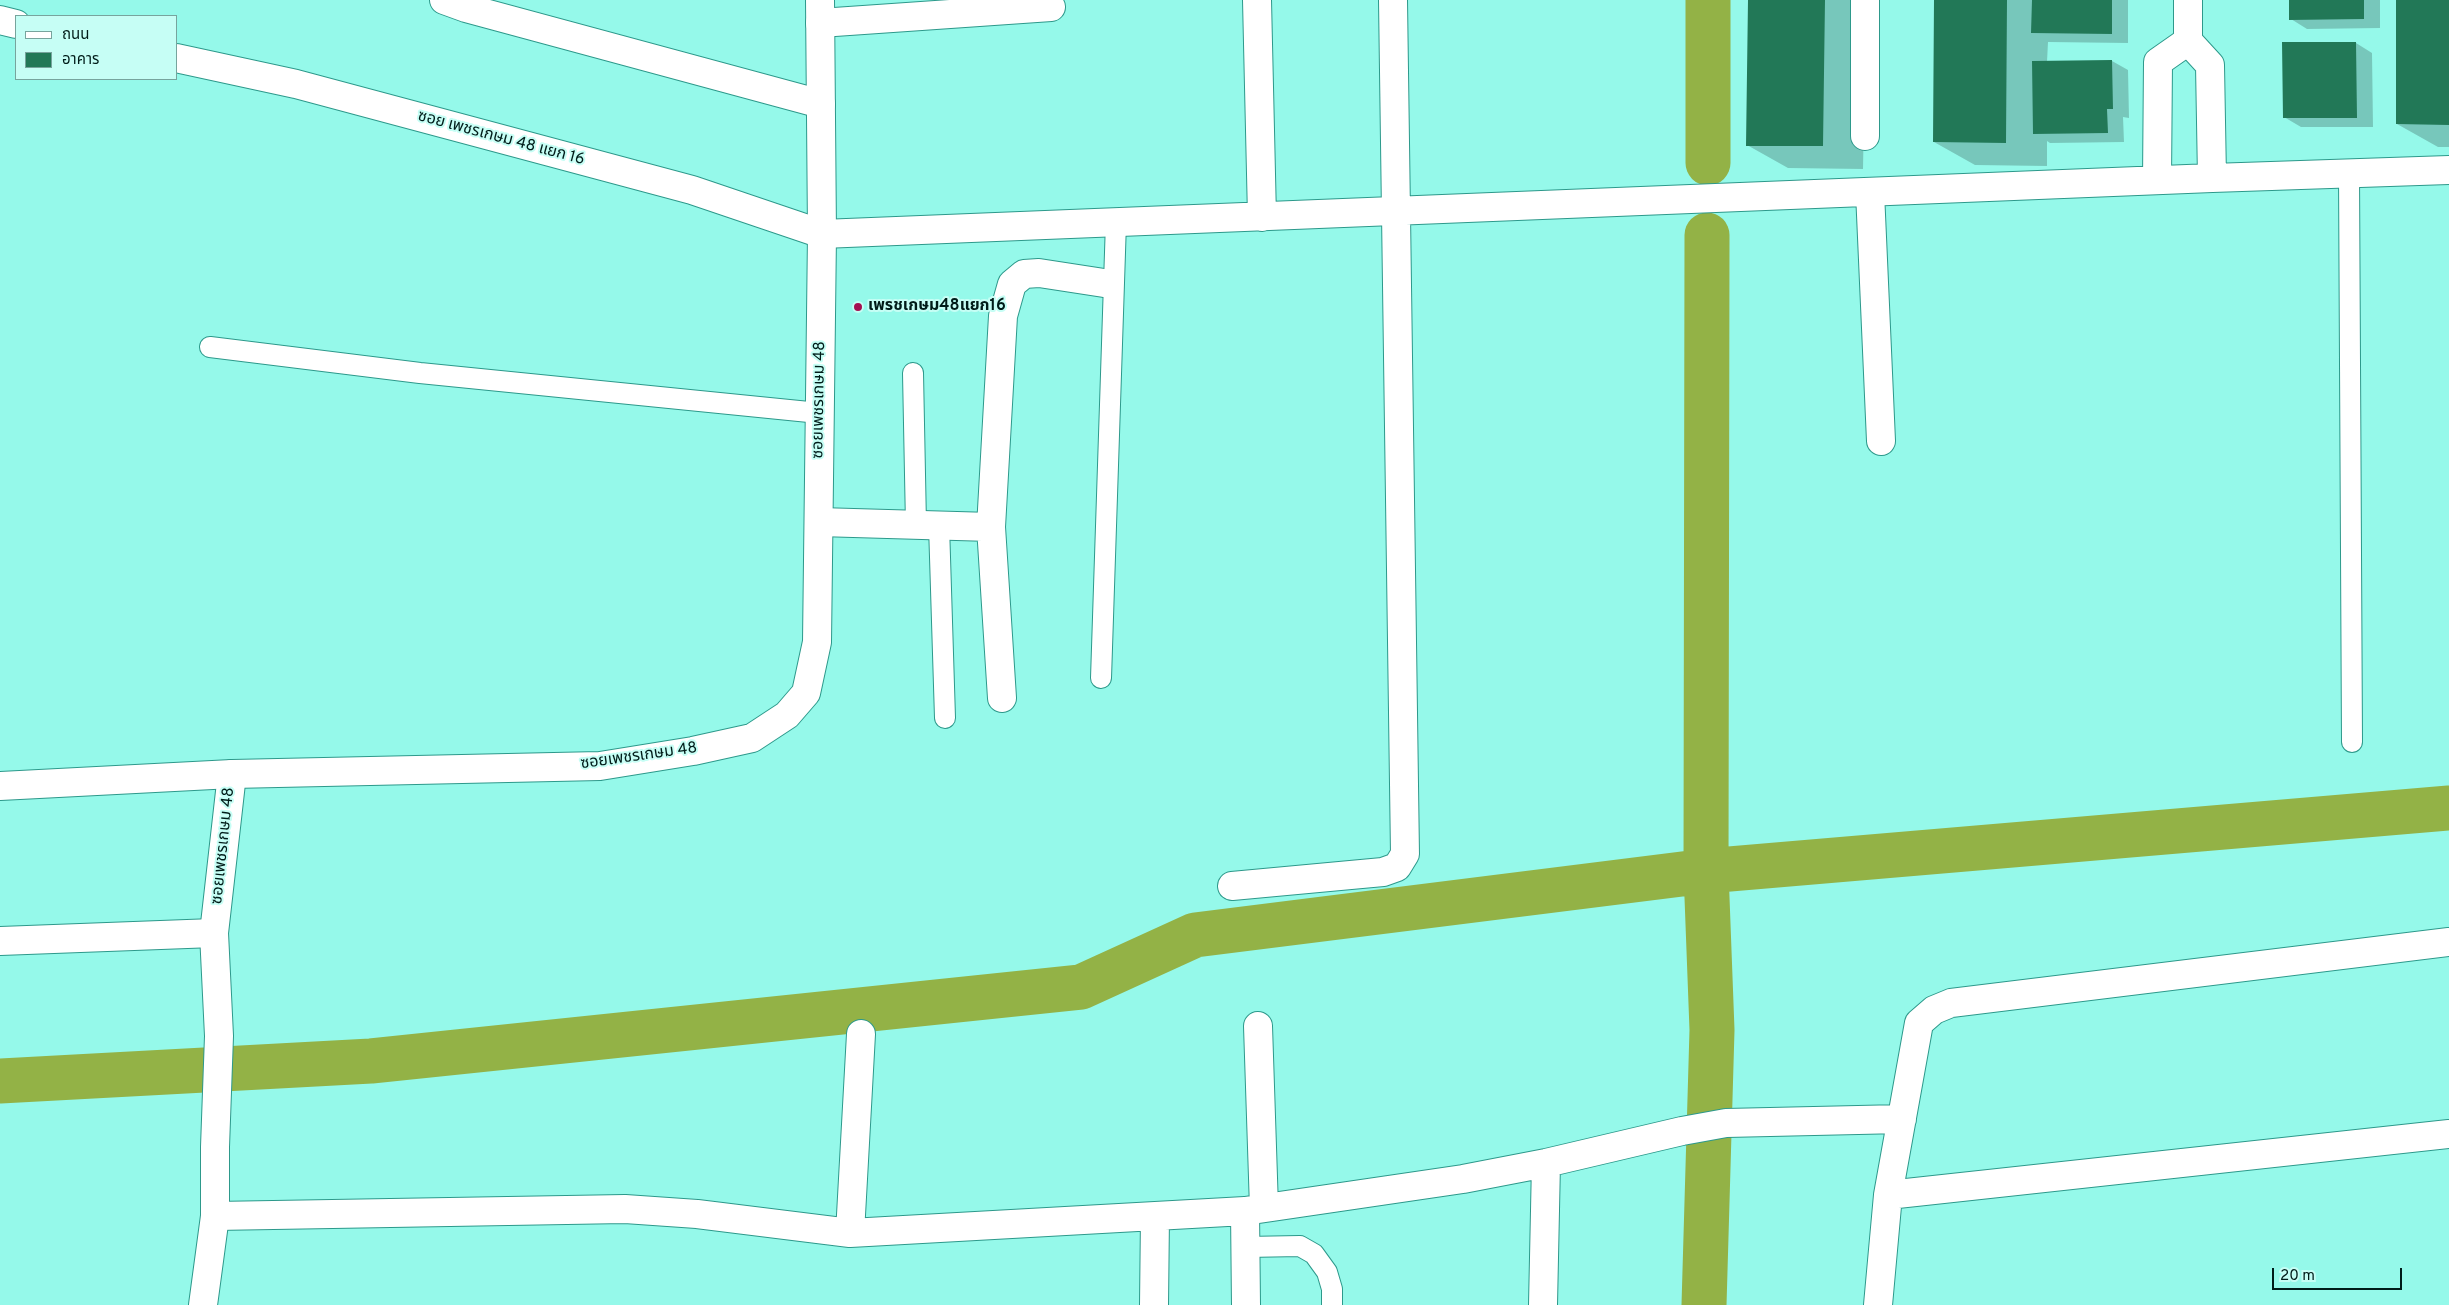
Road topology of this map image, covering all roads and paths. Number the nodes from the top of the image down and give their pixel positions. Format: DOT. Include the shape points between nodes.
graph roads {
  1 [pos="444,0"];
  2 [pos="1257,0"];
  3 [pos="1393,0"];
  4 [pos="1865,0"];
  5 [pos="2188,0"];
  6 [pos="1051,7"];
  7 [pos="820,12"];
  8 [pos="0,20"];
  9 [pos="15,24"];
  10 [pos="2188,41"];
  11 [pos="178,58"];
  12 [pos="821,104"];
  13 [pos="1866,136"];
  14 [pos="2449,170"];
  15 [pos="2349,172"];
  16 [pos="2212,178"];
  17 [pos="2157,180"];
  18 [pos="1870,192"];
  19 [pos="1396,213"];
  20 [pos="1262,216"];
  21 [pos="1116,222"];
  22 [pos="822,234"];
  23 [pos="1104,283"];
  24 [pos="210,347"];
  25 [pos="913,374"];
  26 [pos="819,413"];
  27 [pos="1881,441"];
  28 [pos="819,522"];
  29 [pos="927,525"];
  30 [pos="991,527"];
  31 [pos="1101,678"];
  32 [pos="1002,698"];
  33 [pos="945,718"];
  34 [pos="2352,742"];
  35 [pos="232,774"];
  36 [pos="0,786"];
  37 [pos="1232,886"];
  38 [pos="214,933"];
  39 [pos="0,941"];
  40 [pos="2449,942"];
  41 [pos="1258,1026"];
  42 [pos="861,1034"];
  43 [pos="1902,1118"];
  44 [pos="2449,1134"];
  45 [pos="1546,1163"];
  46 [pos="1888,1195"];
  47 [pos="1254,1209"];
  48 [pos="215,1216"];
  49 [pos="1155,1216"];
  50 [pos="850,1233"];
  51 [pos="1246,1247"];
  52 [pos="203,1305"];
  53 [pos="1154,1305"];
  54 [pos="1246,1305"];
  55 [pos="1332,1305"];
  56 [pos="1543,1305"];
  57 [pos="1878,1305"];
  1 -- 12 [label="street"];
  2 -- 20 [label="street"];
  3 -- 19 [label="street"];
  4 -- 13 [label="street"];
  5 -- 10 [label="street"];
  6 -- 7 [label="street"];
  7 -- 12 [label="street, ซอยเพชรเกษม 48"];
  8 -- 9 [label="street"];
  10 -- 16 [label="street" via="2210,65"];
  10 -- 17 [label="street" via="2158,62"];
  11 -- 22 [label="street, ซอย เพชรเกษม 48 แยก 16" via="296,84 692,190"];
  12 -- 22 [label="street, ซอยเพชรเกษม 48"];
  14 -- 15 [label="street"];
  15 -- 16 [label="street"];
  15 -- 34 [label="lane"];
  16 -- 17 [label="street"];
  17 -- 18 [label="street"];
  18 -- 19 [label="street"];
  18 -- 27 [label="street"];
  19 -- 20 [label="street"];
  19 -- 37 [label="street" via="1405,854 1397,866 1383,872"];
  20 -- 21 [label="street"];
  21 -- 22 [label="street"];
  21 -- 31 [label="lane"];
  22 -- 26 [label="street, ซอยเพชรเกษม 48"];
  23 -- 30 [label="street" via="1040,273 1024,274 1012,284 1003,316"];
  24 -- 26 [label="lane" via="420,373"];
  25 -- 29 [label="lane"];
  26 -- 28 [label="street, ซอยเพชรเกษม 48"];
  28 -- 29 [label="street"];
  28 -- 35 [label="street, ซอยเพชรเกษม 48" via="817,642 806,693 787,715 752,738 600,766"];
  29 -- 30 [label="street"];
  29 -- 33 [label="lane"];
  30 -- 32 [label="street"];
  35 -- 36 [label="street"];
  35 -- 38 [label="street, ซอยเพชรเกษม 48"];
  38 -- 39 [label="street"];
  38 -- 48 [label="street, ซอยเพชรเกษม 48" via="219,1036 214,1147"];
  40 -- 43 [label="street" via="1951,1004 1934,1010 1919,1023"];
  41 -- 47 [label="street"];
  42 -- 50 [label="street"];
  43 -- 45 [label="street" via="1726,1123"];
  43 -- 46 [label="street"];
  44 -- 46 [label="street"];
  45 -- 47 [label="street" via="1463,1179"];
  45 -- 56 [label="street"];
  46 -- 57 [label="street"];
  47 -- 49 [label="street"];
  47 -- 51 [label="street"];
  48 -- 50 [label="street" via="624,1209 697,1214"];
  48 -- 52 [label="street, ซอยเพชรเกษม 48"];
  49 -- 50 [label="street"];
  49 -- 53 [label="street"];
  51 -- 54 [label="street"];
  51 -- 55 [label="lane" via="1300,1246 1314,1254 1327,1272"];
}
